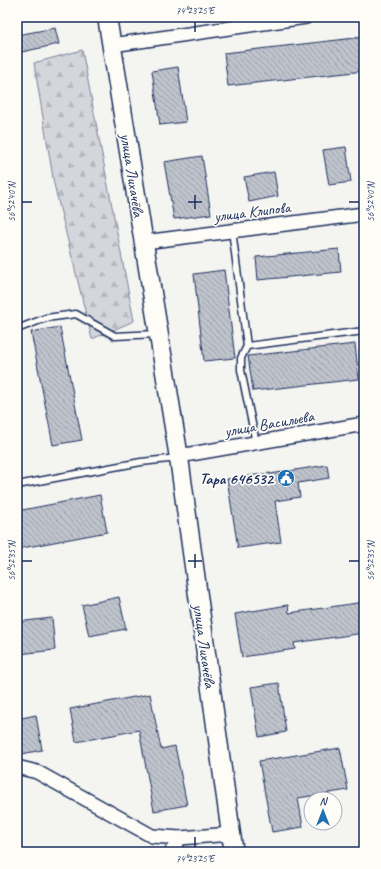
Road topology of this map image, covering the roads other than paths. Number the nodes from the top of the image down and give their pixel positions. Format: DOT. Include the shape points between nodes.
graph roads {
  1 [pos="107,17"];
  2 [pos="306,17"];
  3 [pos="112,45"];
  4 [pos="364,214"];
  5 [pos="232,230"];
  6 [pos="144,242"];
  7 [pos="17,329"];
  8 [pos="364,331"];
  9 [pos="159,334"];
  10 [pos="247,346"];
  11 [pos="364,424"];
  12 [pos="256,443"];
  13 [pos="179,457"];
  14 [pos="17,485"];
  15 [pos="17,767"];
  16 [pos="231,834"];
  17 [pos="180,838"];
  18 [pos="171,852"];
  19 [pos="234,852"];
  1 -- 3 [label="street, улица Лихачёва"];
  2 -- 3 [label="street"];
  3 -- 6 [label="street, улица Лихачёва"];
  4 -- 5 [label="street, улица Клипова"];
  5 -- 6 [label="street, улица Клипова"];
  5 -- 10 [label="lane"];
  6 -- 9 [label="street, улица Лихачёва"];
  7 -- 9 [label="lane" via="46,318 76,314 115,336"];
  8 -- 10 [label="lane"];
  9 -- 13 [label="street, улица Лихачёва"];
  10 -- 12 [label="lane" via="241,358 241,370"];
  11 -- 12 [label="street, улица Васильева"];
  12 -- 13 [label="street, улица Васильева"];
  13 -- 14 [label="lane"];
  13 -- 16 [label="street, улица Лихачёва"];
  15 -- 17 [label="street" via="37,772 152,836"];
  16 -- 17 [label="street"];
  16 -- 19 [label="street, улица Лихачёва"];
  17 -- 18 [label="street"];
}
